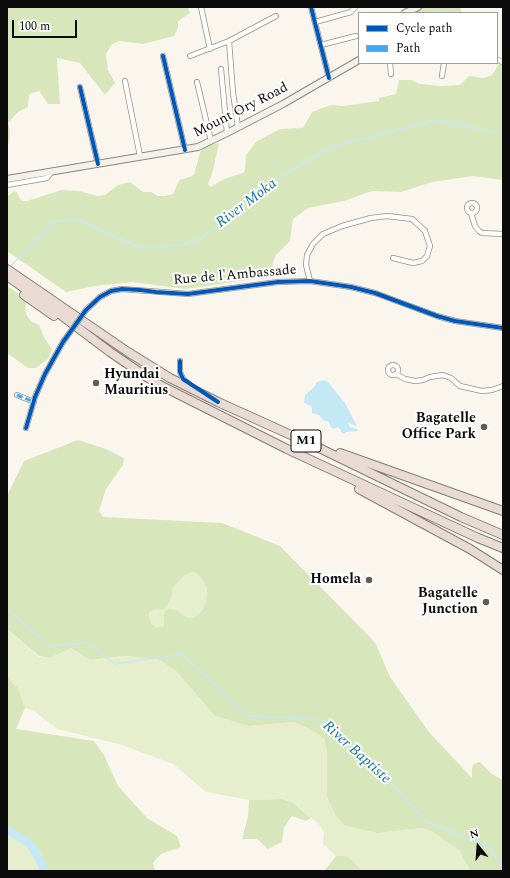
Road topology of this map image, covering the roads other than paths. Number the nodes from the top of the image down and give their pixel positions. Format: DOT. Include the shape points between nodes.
graph roads {
  1 [pos="201,7"];
  2 [pos="311,7"];
  3 [pos="355,7"];
  4 [pos="418,7"];
  5 [pos="407,12"];
  6 [pos="276,16"];
  7 [pos="315,22"];
  8 [pos="356,36"];
  9 [pos="228,41"];
  10 [pos="320,45"];
  11 [pos="210,49"];
  12 [pos="163,56"];
  13 [pos="190,56"];
  14 [pos="358,61"];
  15 [pos="390,64"];
  16 [pos="444,64"];
  17 [pos="221,69"];
  18 [pos="391,74"];
  19 [pos="442,76"];
  20 [pos="329,78"];
  21 [pos="125,81"];
  22 [pos="197,82"];
  23 [pos="80,87"];
  24 [pos="238,127"];
  25 [pos="227,133"];
  26 [pos="211,141"];
  27 [pos="185,150"];
  28 [pos="140,156"];
  29 [pos="98,164"];
  30 [pos="52,172"];
  31 [pos="7,179"];
  32 [pos="7,185"];
  33 [pos="471,213"];
  34 [pos="503,234"];
  35 [pos="393,258"];
  36 [pos="7,263"];
  37 [pos="7,269"];
  38 [pos="7,276"];
  39 [pos="310,281"];
  40 [pos="7,283"];
  41 [pos="48,301"];
  42 [pos="503,324"];
  43 [pos="495,326"];
  44 [pos="503,328"];
  45 [pos="180,361"];
  46 [pos="396,374"];
  47 [pos="503,386"];
  48 [pos="17,395"];
  49 [pos="34,402"];
  50 [pos="218,402"];
  51 [pos="26,428"];
  52 [pos="313,444"];
  53 [pos="287,449"];
  54 [pos="503,511"];
  55 [pos="503,535"];
  56 [pos="503,548"];
  57 [pos="503,570"];
  1 -- 11 [label="street"];
  2 -- 7 [label="street"];
  3 -- 7 [label="street" via="351,12"];
  4 -- 5 [label="main road"];
  6 -- 9 [label="street"];
  7 -- 10 [label="street"];
  8 -- 10 [label="street"];
  9 -- 11 [label="street"];
  9 -- 24 [label="street"];
  10 -- 20 [label="street"];
  11 -- 13 [label="street"];
  12 -- 27 [label="street"];
  14 -- 20 [label="main road, Mount Ory Road"];
  15 -- 18 [label="street"];
  16 -- 19 [label="street"];
  17 -- 25 [label="street"];
  20 -- 24 [label="main road, Mount Ory Road"];
  21 -- 28 [label="street"];
  22 -- 26 [label="street"];
  23 -- 29 [label="street"];
  24 -- 25 [label="main road, Mount Ory Road"];
  25 -- 26 [label="main road, Mount Ory Road"];
  26 -- 27 [label="main road, Mount Ory Road"];
  27 -- 28 [label="main road, Mount Ory Road"];
  28 -- 29 [label="main road, Mount Ory Road"];
  29 -- 30 [label="main road, Mount Ory Road"];
  30 -- 31 [label="main road, Mount Ory Road"];
  30 -- 32 [label="street" via="47,178"];
  33 -- 34 [label="street" via="475,226 482,233"];
  35 -- 39 [label="street" via="413,263 422,261 427,256 430,246 425,231 417,222 387,216 342,226 323,234 313,244 307,255 306,265"];
  36 -- 41 [label="highway"];
  37 -- 41 [label="highway, M1"];
  38 -- 41 [label="highway, M1"];
  39 -- 43 [label="street, Rue de l'Ambassade" via="351,286 437,316"];
  39 -- 49 [label="street, Rue de l'Ambassade, bridge" via="278,282 188,294 122,289 111,291 100,296 86,310 45,374"];
  40 -- 41 [label="highway"];
  41 -- 50 [label="highway, M1" via="170,378"];
  41 -- 53 [label="highway, M1" via="110,352 154,382"];
  42 -- 43 [label="street"];
  43 -- 44 [label="street"];
  45 -- 50 [label="street" via="182,379"];
  46 -- 47 [label="street" via="414,381 430,376 443,376 451,378 460,386 482,392"];
  48 -- 49 [label="street"];
  49 -- 51 [label="street, Rue de l'Ambassade"];
  50 -- 52 [label="highway, M1"];
  52 -- 54 [label="highway"];
  52 -- 55 [label="highway, M1"];
  53 -- 56 [label="highway, M1"];
  53 -- 57 [label="highway" via="470,549"];
}
